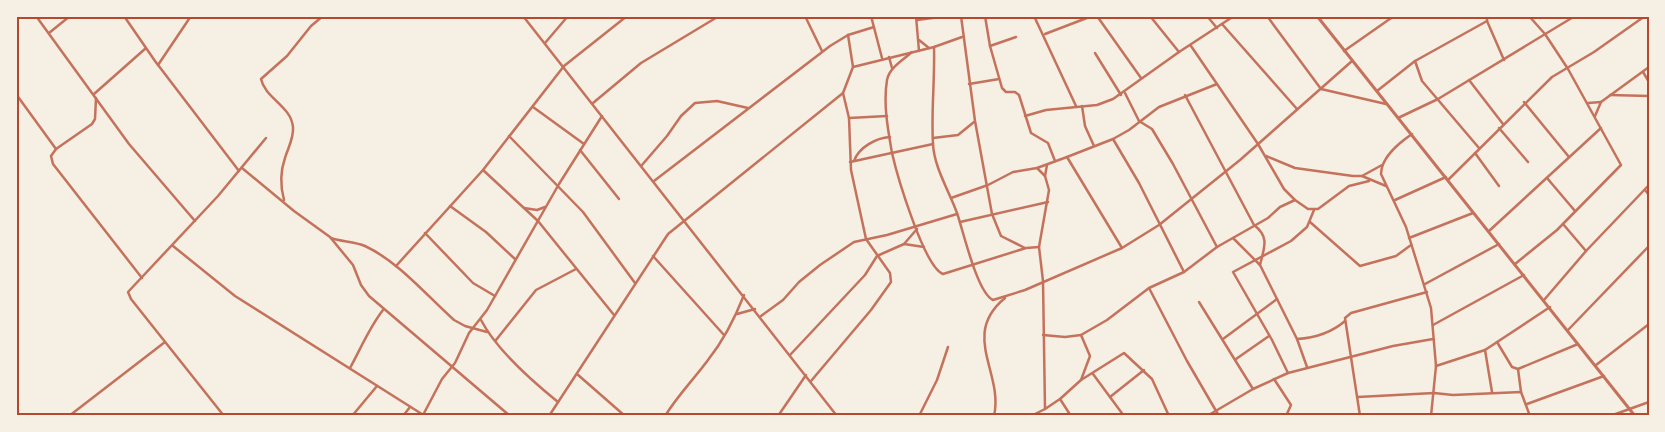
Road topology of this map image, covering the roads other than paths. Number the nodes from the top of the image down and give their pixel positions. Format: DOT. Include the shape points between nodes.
graph roads {
  1 [pos="36,16"];
  2 [pos="70,16"];
  3 [pos="124,16"];
  4 [pos="191,16"];
  5 [pos="323,16"];
  6 [pos="523,16"];
  7 [pos="568,16"];
  8 [pos="627,16"];
  9 [pos="719,16"];
  10 [pos="806,16"];
  11 [pos="871,16"];
  12 [pos="948,16"];
  13 [pos="961,16"];
  14 [pos="985,16"];
  15 [pos="1034,16"];
  16 [pos="1092,16"];
  17 [pos="1097,16"];
  18 [pos="1150,16"];
  19 [pos="1207,16"];
  20 [pos="1234,16"];
  21 [pos="1266,16"];
  22 [pos="1317,16"];
  23 [pos="1394,16"];
  24 [pos="1487,16"];
  25 [pos="1529,16"];
  26 [pos="1568,16"];
  27 [pos="1575,16"];
  28 [pos="1645,16"];
  29 [pos="916,18"];
  30 [pos="1487,20"];
  31 [pos="1570,20"];
  32 [pos="1222,24"];
  33 [pos="874,27"];
  34 [pos="1217,28"];
  35 [pos="49,33"];
  36 [pos="1545,34"];
  37 [pos="848,35"];
  38 [pos="1044,35"];
  39 [pos="962,37"];
  40 [pos="1016,37"];
  41 [pos="918,40"];
  42 [pos="545,43"];
  43 [pos="990,46"];
  44 [pos="1191,46"];
  45 [pos="146,48"];
  46 [pos="929,48"];
  47 [pos="934,48"];
  48 [pos="919,50"];
  49 [pos="822,51"];
  50 [pos="1344,51"];
  51 [pos="912,52"];
  52 [pos="1179,52"];
  53 [pos="1095,53"];
  54 [pos="889,57"];
  55 [pos="882,59"];
  56 [pos="1504,60"];
  57 [pos="1352,61"];
  58 [pos="1415,61"];
  59 [pos="158,65"];
  60 [pos="564,66"];
  61 [pos="853,67"];
  62 [pos="1649,67"];
  63 [pos="892,68"];
  64 [pos="1568,68"];
  65 [pos="1643,72"];
  66 [pos="1142,78"];
  67 [pos="999,79"];
  68 [pos="1469,80"];
  69 [pos="1649,82"];
  70 [pos="970,84"];
  71 [pos="1217,84"];
  72 [pos="1321,89"];
  73 [pos="1376,92"];
  74 [pos="843,93"];
  75 [pos="16,94"];
  76 [pos="94,94"];
  77 [pos="1123,94"];
  78 [pos="1185,95"];
  79 [pos="1609,95"];
  80 [pos="1649,96"];
  81 [pos="96,98"];
  82 [pos="1438,99"];
  83 [pos="1524,102"];
  84 [pos="1601,102"];
  85 [pos="592,103"];
  86 [pos="1588,103"];
  87 [pos="1386,104"];
  88 [pos="1076,106"];
  89 [pos="1082,106"];
  90 [pos="533,107"];
  91 [pos="737,107"];
  92 [pos="748,108"];
  93 [pos="1298,109"];
  94 [pos="742,113"];
  95 [pos="602,116"];
  96 [pos="887,116"];
  97 [pos="1025,116"];
  98 [pos="1595,116"];
  99 [pos="849,118"];
  100 [pos="1398,118"];
  101 [pos="975,121"];
  102 [pos="1139,121"];
  103 [pos="1503,124"];
  104 [pos="1498,128"];
  105 [pos="1602,128"];
  106 [pos="1412,134"];
  107 [pos="509,136"];
  108 [pos="890,137"];
  109 [pos="266,138"];
  110 [pos="934,138"];
  111 [pos="1113,139"];
  112 [pos="584,144"];
  113 [pos="933,144"];
  114 [pos="1258,144"];
  115 [pos="1094,146"];
  116 [pos="1479,148"];
  117 [pos="56,149"];
  118 [pos="580,150"];
  119 [pos="893,154"];
  120 [pos="1475,154"];
  121 [pos="1265,155"];
  122 [pos="1569,157"];
  123 [pos="1067,158"];
  124 [pos="852,161"];
  125 [pos="1055,161"];
  126 [pos="1528,162"];
  127 [pos="1047,164"];
  128 [pos="1382,164"];
  129 [pos="642,165"];
  130 [pos="242,168"];
  131 [pos="1037,168"];
  132 [pos="483,170"];
  133 [pos="239,171"];
  134 [pos="1225,172"];
  135 [pos="1044,176"];
  136 [pos="1362,176"];
  137 [pos="1447,178"];
  138 [pos="1547,178"];
  139 [pos="1369,181"];
  140 [pos="654,182"];
  141 [pos="559,184"];
  142 [pos="988,185"];
  143 [pos="1649,185"];
  144 [pos="1386,186"];
  145 [pos="1499,186"];
  146 [pos="1645,190"];
  147 [pos="1649,195"];
  148 [pos="951,198"];
  149 [pos="619,199"];
  150 [pos="1193,200"];
  151 [pos="1295,200"];
  152 [pos="1395,200"];
  153 [pos="284,202"];
  154 [pos="1048,202"];
  155 [pos="450,206"];
  156 [pos="546,207"];
  157 [pos="524,208"];
  158 [pos="1314,210"];
  159 [pos="1575,211"];
  160 [pos="1474,212"];
  161 [pos="957,214"];
  162 [pos="992,214"];
  163 [pos="685,219"];
  164 [pos="195,221"];
  165 [pos="538,222"];
  166 [pos="960,222"];
  167 [pos="1310,222"];
  168 [pos="1563,224"];
  169 [pos="1159,225"];
  170 [pos="1254,225"];
  171 [pos="1308,227"];
  172 [pos="916,228"];
  173 [pos="1316,228"];
  174 [pos="1489,231"];
  175 [pos="425,233"];
  176 [pos="330,237"];
  177 [pos="866,238"];
  178 [pos="1233,238"];
  179 [pos="1409,238"];
  180 [pos="904,244"];
  181 [pos="1499,244"];
  182 [pos="1411,245"];
  183 [pos="173,246"];
  184 [pos="1649,246"];
  185 [pos="924,247"];
  186 [pos="1039,247"];
  187 [pos="1026,248"];
  188 [pos="1122,248"];
  189 [pos="1217,248"];
  190 [pos="1586,250"];
  191 [pos="653,256"];
  192 [pos="877,256"];
  193 [pos="1262,257"];
  194 [pos="515,259"];
  195 [pos="1256,260"];
  196 [pos="1515,264"];
  197 [pos="1260,265"];
  198 [pos="396,266"];
  199 [pos="974,266"];
  200 [pos="576,269"];
  201 [pos="1184,272"];
  202 [pos="1524,275"];
  203 [pos="142,278"];
  204 [pos="1043,281"];
  205 [pos="635,283"];
  206 [pos="1425,284"];
  207 [pos="1149,288"];
  208 [pos="1428,292"];
  209 [pos="744,295"];
  210 [pos="495,296"];
  211 [pos="1006,297"];
  212 [pos="1276,299"];
  213 [pos="1544,300"];
  214 [pos="1199,302"];
  215 [pos="1550,307"];
  216 [pos="755,309"];
  217 [pos="383,310"];
  218 [pos="1256,314"];
  219 [pos="736,315"];
  220 [pos="614,316"];
  221 [pos="760,316"];
  222 [pos="481,320"];
  223 [pos="1345,321"];
  224 [pos="1649,324"];
  225 [pos="1433,325"];
  226 [pos="473,328"];
  227 [pos="1568,330"];
  228 [pos="487,332"];
  229 [pos="724,335"];
  230 [pos="1043,335"];
  231 [pos="1081,335"];
  232 [pos="1269,336"];
  233 [pos="1433,338"];
  234 [pos="1223,339"];
  235 [pos="1297,339"];
  236 [pos="496,340"];
  237 [pos="165,342"];
  238 [pos="1497,342"];
  239 [pos="1579,344"];
  240 [pos="948,347"];
  241 [pos="1485,350"];
  242 [pos="790,355"];
  243 [pos="1236,358"];
  244 [pos="1351,358"];
  245 [pos="1596,365"];
  246 [pos="452,366"];
  247 [pos="1436,366"];
  248 [pos="1307,367"];
  249 [pos="350,368"];
  250 [pos="1518,368"];
  251 [pos="1144,370"];
  252 [pos="1288,373"];
  253 [pos="576,374"];
  254 [pos="1093,374"];
  255 [pos="806,375"];
  256 [pos="1604,376"];
  257 [pos="1274,379"];
  258 [pos="1080,380"];
  259 [pos="811,381"];
  260 [pos="377,386"];
  261 [pos="1254,389"];
  262 [pos="1492,392"];
  263 [pos="1521,392"];
  264 [pos="1434,393"];
  265 [pos="1110,397"];
  266 [pos="1358,397"];
  267 [pos="1060,399"];
  268 [pos="558,402"];
  269 [pos="1649,402"];
  270 [pos="1527,404"];
  271 [pos="410,407"];
  272 [pos="1045,409"];
  273 [pos="1631,410"];
  274 [pos="1217,411"];
  275 [pos="424,415"];
  276 [pos="69,416"];
  277 [pos="224,416"];
  278 [pos="352,416"];
  279 [pos="403,416"];
  280 [pos="510,416"];
  281 [pos="549,416"];
  282 [pos="625,416"];
  283 [pos="665,416"];
  284 [pos="778,416"];
  285 [pos="837,416"];
  286 [pos="919,416"];
  287 [pos="994,416"];
  288 [pos="1031,416"];
  289 [pos="1071,416"];
  290 [pos="1124,416"];
  291 [pos="1169,416"];
  292 [pos="1208,416"];
  293 [pos="1219,416"];
  294 [pos="1286,416"];
  295 [pos="1360,416"];
  296 [pos="1431,416"];
  297 [pos="1530,416"];
  298 [pos="1610,416"];
  299 [pos="1635,416"];
  1 -- 35 [label="street"];
  2 -- 35 [label="street"];
  3 -- 45 [label="street"];
  4 -- 59 [label="street"];
  5 -- 153 [label="street" via="261,79 290,116 293,126 280,177"];
  6 -- 42 [label="street"];
  7 -- 42 [label="street"];
  8 -- 60 [label="street"];
  9 -- 85 [label="street" via="641,63"];
  10 -- 49 [label="street"];
  11 -- 33 [label="street"];
  12 -- 29 [label="street"];
  13 -- 39 [label="street"];
  14 -- 43 [label="street"];
  15 -- 38 [label="street"];
  16 -- 38 [label="street"];
  17 -- 66 [label="street"];
  18 -- 52 [label="street"];
  19 -- 34 [label="street"];
  20 -- 32 [label="street"];
  21 -- 72 [label="street"];
  22 -- 50 [label="street"];
  23 -- 50 [label="street"];
  24 -- 30 [label="street"];
  25 -- 36 [label="street"];
  26 -- 31 [label="street"];
  27 -- 31 [label="street"];
  28 -- 64 [label="street"];
  29 -- 41 [label="street"];
  30 -- 56 [label="street"];
  30 -- 58 [label="street"];
  31 -- 36 [label="street"];
  32 -- 34 [label="street"];
  32 -- 93 [label="street"];
  33 -- 37 [label="street"];
  33 -- 55 [label="street"];
  34 -- 44 [label="street"];
  35 -- 76 [label="street"];
  36 -- 56 [label="street"];
  36 -- 64 [label="street"];
  37 -- 49 [label="street"];
  37 -- 61 [label="street"];
  38 -- 88 [label="street"];
  39 -- 47 [label="street"];
  39 -- 70 [label="street"];
  40 -- 43 [label="street"];
  41 -- 46 [label="street"];
  41 -- 48 [label="street"];
  42 -- 60 [label="street"];
  43 -- 67 [label="street"];
  44 -- 52 [label="street"];
  44 -- 71 [label="street"];
  45 -- 59 [label="street"];
  45 -- 76 [label="street"];
  46 -- 47 [label="street"];
  46 -- 48 [label="street"];
  47 -- 110 [label="street"];
  48 -- 51 [label="street"];
  49 -- 92 [label="street"];
  50 -- 57 [label="street"];
  51 -- 54 [label="street"];
  51 -- 63 [label="street"];
  52 -- 66 [label="street"];
  53 -- 77 [label="street"];
  54 -- 55 [label="street"];
  54 -- 63 [label="street"];
  55 -- 61 [label="street"];
  56 -- 68 [label="street"];
  57 -- 72 [label="street"];
  57 -- 73 [label="street"];
  58 -- 73 [label="street"];
  58 -- 82 [label="street" via="1420,78"];
  59 -- 133 [label="street"];
  60 -- 85 [label="street"];
  60 -- 90 [label="street"];
  61 -- 74 [label="street"];
  62 -- 65 [label="street"];
  63 -- 96 [label="street" via="887,80"];
  64 -- 83 [label="street" via="1552,77"];
  64 -- 86 [label="street"];
  65 -- 69 [label="street"];
  65 -- 79 [label="street"];
  66 -- 77 [label="street"];
  67 -- 70 [label="street"];
  67 -- 97 [label="street" via="1004,91 1019,94"];
  68 -- 82 [label="street"];
  68 -- 103 [label="street"];
  70 -- 101 [label="street"];
  71 -- 78 [label="street"];
  71 -- 114 [label="street"];
  72 -- 87 [label="street"];
  72 -- 93 [label="street"];
  73 -- 87 [label="street"];
  74 -- 99 [label="street"];
  74 -- 163 [label="street"];
  75 -- 117 [label="street"];
  76 -- 81 [label="street"];
  77 -- 89 [label="street" via="1097,105"];
  77 -- 102 [label="street"];
  78 -- 102 [label="street"];
  78 -- 134 [label="street"];
  79 -- 80 [label="street"];
  79 -- 84 [label="street"];
  81 -- 117 [label="street" via="92,124"];
  81 -- 164 [label="street" via="129,144"];
  82 -- 100 [label="street"];
  82 -- 116 [label="street"];
  83 -- 103 [label="street"];
  83 -- 122 [label="street"];
  84 -- 86 [label="street"];
  84 -- 98 [label="street"];
  85 -- 95 [label="street"];
  86 -- 98 [label="street"];
  87 -- 100 [label="street"];
  88 -- 89 [label="street"];
  88 -- 97 [label="street"];
  89 -- 115 [label="street" via="1085,126"];
  90 -- 107 [label="street"];
  90 -- 112 [label="street"];
  91 -- 92 [label="street"];
  91 -- 94 [label="street"];
  91 -- 129 [label="street" via="717,101 695,104 681,116"];
  92 -- 94 [label="street"];
  93 -- 114 [label="street"];
  94 -- 140 [label="street"];
  95 -- 112 [label="street"];
  95 -- 129 [label="street"];
  96 -- 99 [label="street"];
  96 -- 108 [label="street"];
  97 -- 125 [label="street" via="1032,135 1048,143"];
  98 -- 105 [label="street"];
  99 -- 124 [label="street"];
  100 -- 106 [label="street"];
  101 -- 110 [label="street" via="958,135"];
  101 -- 142 [label="street"];
  102 -- 111 [label="street"];
  102 -- 150 [label="street" via="1152,129"];
  103 -- 104 [label="street"];
  104 -- 116 [label="street"];
  104 -- 126 [label="street"];
  105 -- 122 [label="street"];
  105 -- 159 [label="street" via="1621,165"];
  106 -- 128 [label="street"];
  106 -- 137 [label="street"];
  107 -- 132 [label="street"];
  107 -- 141 [label="street"];
  108 -- 119 [label="street"];
  108 -- 124 [label="street" via="873,141"];
  109 -- 130 [label="street"];
  110 -- 113 [label="street"];
  111 -- 115 [label="street"];
  111 -- 169 [label="street"];
  112 -- 118 [label="street"];
  113 -- 119 [label="street"];
  113 -- 148 [label="street"];
  114 -- 121 [label="street"];
  114 -- 134 [label="street"];
  115 -- 123 [label="street"];
  116 -- 120 [label="street"];
  117 -- 203 [label="street" via="51,156 53,164"];
  118 -- 141 [label="street"];
  118 -- 149 [label="street"];
  119 -- 124 [label="street"];
  119 -- 172 [label="street"];
  120 -- 137 [label="street"];
  120 -- 145 [label="street"];
  121 -- 136 [label="street" via="1295,168"];
  121 -- 151 [label="street" via="1284,189"];
  122 -- 138 [label="street"];
  123 -- 125 [label="street"];
  123 -- 188 [label="street"];
  124 -- 177 [label="street"];
  125 -- 127 [label="street"];
  127 -- 131 [label="street"];
  127 -- 135 [label="street"];
  128 -- 136 [label="street"];
  128 -- 144 [label="street" via="1381,174"];
  129 -- 140 [label="street"];
  130 -- 133 [label="street"];
  130 -- 153 [label="street"];
  131 -- 135 [label="street"];
  131 -- 142 [label="street" via="1013,172"];
  132 -- 155 [label="street"];
  132 -- 157 [label="street"];
  133 -- 164 [label="street"];
  134 -- 150 [label="street"];
  134 -- 170 [label="street"];
  135 -- 154 [label="street" via="1049,190"];
  136 -- 139 [label="street"];
  137 -- 152 [label="street"];
  137 -- 160 [label="street"];
  138 -- 159 [label="street"];
  138 -- 174 [label="street"];
  139 -- 144 [label="street"];
  139 -- 158 [label="street" via="1349,186"];
  140 -- 163 [label="street"];
  141 -- 156 [label="street"];
  141 -- 205 [label="street"];
  142 -- 148 [label="street"];
  142 -- 162 [label="street"];
  143 -- 146 [label="street"];
  144 -- 152 [label="street"];
  146 -- 147 [label="street"];
  146 -- 190 [label="street"];
  148 -- 161 [label="street"];
  150 -- 169 [label="street"];
  150 -- 189 [label="street"];
  151 -- 158 [label="street"];
  151 -- 170 [label="street"];
  152 -- 179 [label="street"];
  153 -- 176 [label="street"];
  154 -- 162 [label="street"];
  154 -- 186 [label="street"];
  155 -- 175 [label="street"];
  155 -- 194 [label="street" via="486,232"];
  156 -- 157 [label="street" via="536,210"];
  156 -- 165 [label="street"];
  157 -- 165 [label="street"];
  158 -- 167 [label="street"];
  159 -- 168 [label="street"];
  160 -- 174 [label="street"];
  160 -- 179 [label="street"];
  161 -- 166 [label="street"];
  161 -- 172 [label="street"];
  162 -- 166 [label="street"];
  162 -- 187 [label="street" via="1001,236"];
  163 -- 191 [label="street" via="668,234"];
  163 -- 209 [label="street"];
  164 -- 183 [label="street"];
  165 -- 194 [label="street"];
  165 -- 200 [label="street"];
  166 -- 199 [label="street"];
  167 -- 171 [label="street"];
  167 -- 173 [label="street"];
  168 -- 190 [label="street"];
  168 -- 196 [label="street"];
  169 -- 188 [label="street"];
  169 -- 201 [label="street"];
  170 -- 178 [label="street"];
  170 -- 193 [label="street" via="1266,242"];
  171 -- 173 [label="street"];
  171 -- 193 [label="street"];
  172 -- 177 [label="street"];
  172 -- 180 [label="street"];
  172 -- 185 [label="street"];
  173 -- 182 [label="street" via="1362,267 1396,256"];
  174 -- 181 [label="street"];
  175 -- 198 [label="street"];
  175 -- 210 [label="street" via="474,282"];
  176 -- 198 [label="street" via="359,243"];
  176 -- 217 [label="street" via="353,265 361,285"];
  177 -- 192 [label="street"];
  177 -- 221 [label="street" via="854,242 820,265 784,300"];
  178 -- 189 [label="street"];
  178 -- 195 [label="street"];
  179 -- 182 [label="street"];
  180 -- 185 [label="street"];
  180 -- 192 [label="street"];
  181 -- 196 [label="street"];
  181 -- 206 [label="street"];
  182 -- 206 [label="street"];
  183 -- 203 [label="street"];
  183 -- 249 [label="street" via="235,296"];
  184 -- 227 [label="street"];
  185 -- 199 [label="street" via="929,261 939,273"];
  186 -- 187 [label="street"];
  186 -- 204 [label="street"];
  187 -- 199 [label="street"];
  188 -- 204 [label="street"];
  189 -- 201 [label="street"];
  190 -- 213 [label="street"];
  191 -- 205 [label="street"];
  191 -- 229 [label="street"];
  192 -- 242 [label="street" via="865,276"];
  192 -- 259 [label="street" via="890,273 890,285"];
  193 -- 195 [label="street"];
  193 -- 197 [label="street"];
  194 -- 210 [label="street"];
  195 -- 197 [label="street"];
  195 -- 218 [label="street" via="1232,272"];
  196 -- 202 [label="street"];
  197 -- 212 [label="street"];
  198 -- 226 [label="street" via="454,320"];
  199 -- 211 [label="street" via="989,298"];
  200 -- 220 [label="street"];
  200 -- 236 [label="street" via="536,290"];
  201 -- 207 [label="street"];
  202 -- 213 [label="street"];
  202 -- 225 [label="street"];
  203 -- 237 [label="street" via="128,295"];
  204 -- 211 [label="street"];
  204 -- 230 [label="street"];
  205 -- 220 [label="street"];
  206 -- 208 [label="street"];
  207 -- 231 [label="street"];
  207 -- 274 [label="street"];
  208 -- 223 [label="street" via="1347,314"];
  208 -- 225 [label="street"];
  209 -- 216 [label="street"];
  209 -- 219 [label="street"];
  210 -- 222 [label="street"];
  211 -- 287 [label="street" via="995,307 983,332 997,401"];
  212 -- 218 [label="street"];
  212 -- 235 [label="street"];
  213 -- 215 [label="street"];
  214 -- 234 [label="street"];
  215 -- 227 [label="street"];
  215 -- 238 [label="street"];
  216 -- 219 [label="street"];
  216 -- 221 [label="street"];
  217 -- 246 [label="street"];
  217 -- 249 [label="street" via="368,330"];
  218 -- 232 [label="street"];
  218 -- 234 [label="street"];
  219 -- 229 [label="street"];
  220 -- 253 [label="street"];
  221 -- 242 [label="street"];
  222 -- 226 [label="street"];
  222 -- 228 [label="street"];
  223 -- 235 [label="street" via="1337,328 1316,336"];
  223 -- 244 [label="street"];
  224 -- 245 [label="street"];
  225 -- 233 [label="street"];
  226 -- 228 [label="street"];
  226 -- 246 [label="street"];
  227 -- 239 [label="street"];
  228 -- 236 [label="street"];
  229 -- 283 [label="street"];
  230 -- 231 [label="street"];
  230 -- 272 [label="street"];
  231 -- 258 [label="street" via="1090,356"];
  232 -- 243 [label="street"];
  232 -- 252 [label="street"];
  233 -- 244 [label="street"];
  233 -- 247 [label="street"];
  234 -- 243 [label="street"];
  235 -- 248 [label="street"];
  236 -- 268 [label="street" via="529,378"];
  237 -- 276 [label="street"];
  237 -- 277 [label="street"];
  238 -- 241 [label="street"];
  238 -- 250 [label="street" via="1512,367"];
  239 -- 245 [label="street"];
  239 -- 250 [label="street"];
  240 -- 286 [label="street" via="937,380"];
  241 -- 247 [label="street"];
  241 -- 262 [label="street"];
  242 -- 255 [label="street"];
  243 -- 261 [label="street"];
  244 -- 248 [label="street"];
  244 -- 266 [label="street"];
  245 -- 256 [label="street"];
  246 -- 275 [label="street"];
  246 -- 280 [label="street"];
  247 -- 264 [label="street"];
  248 -- 252 [label="street"];
  249 -- 260 [label="street"];
  250 -- 263 [label="street"];
  251 -- 254 [label="street" via="1124,353"];
  251 -- 265 [label="street"];
  251 -- 291 [label="street" via="1152,379"];
  252 -- 257 [label="street"];
  253 -- 268 [label="street"];
  253 -- 282 [label="street"];
  254 -- 258 [label="street"];
  254 -- 265 [label="street"];
  255 -- 259 [label="street"];
  255 -- 284 [label="street"];
  256 -- 270 [label="street"];
  256 -- 273 [label="street"];
  257 -- 261 [label="street"];
  257 -- 294 [label="street" via="1289,399 1291,408"];
  258 -- 267 [label="street"];
  259 -- 285 [label="street"];
  260 -- 271 [label="street"];
  260 -- 278 [label="street"];
  261 -- 274 [label="street"];
  262 -- 263 [label="street"];
  262 -- 264 [label="street"];
  263 -- 270 [label="street"];
  264 -- 266 [label="street"];
  264 -- 296 [label="street"];
  265 -- 290 [label="street"];
  266 -- 295 [label="street"];
  267 -- 272 [label="street"];
  267 -- 289 [label="street"];
  268 -- 281 [label="street"];
  269 -- 273 [label="street"];
  270 -- 297 [label="street"];
  271 -- 275 [label="street"];
  271 -- 279 [label="street"];
  272 -- 288 [label="street"];
  273 -- 298 [label="street"];
  273 -- 299 [label="street"];
  274 -- 292 [label="street"];
  274 -- 293 [label="street"];
}
